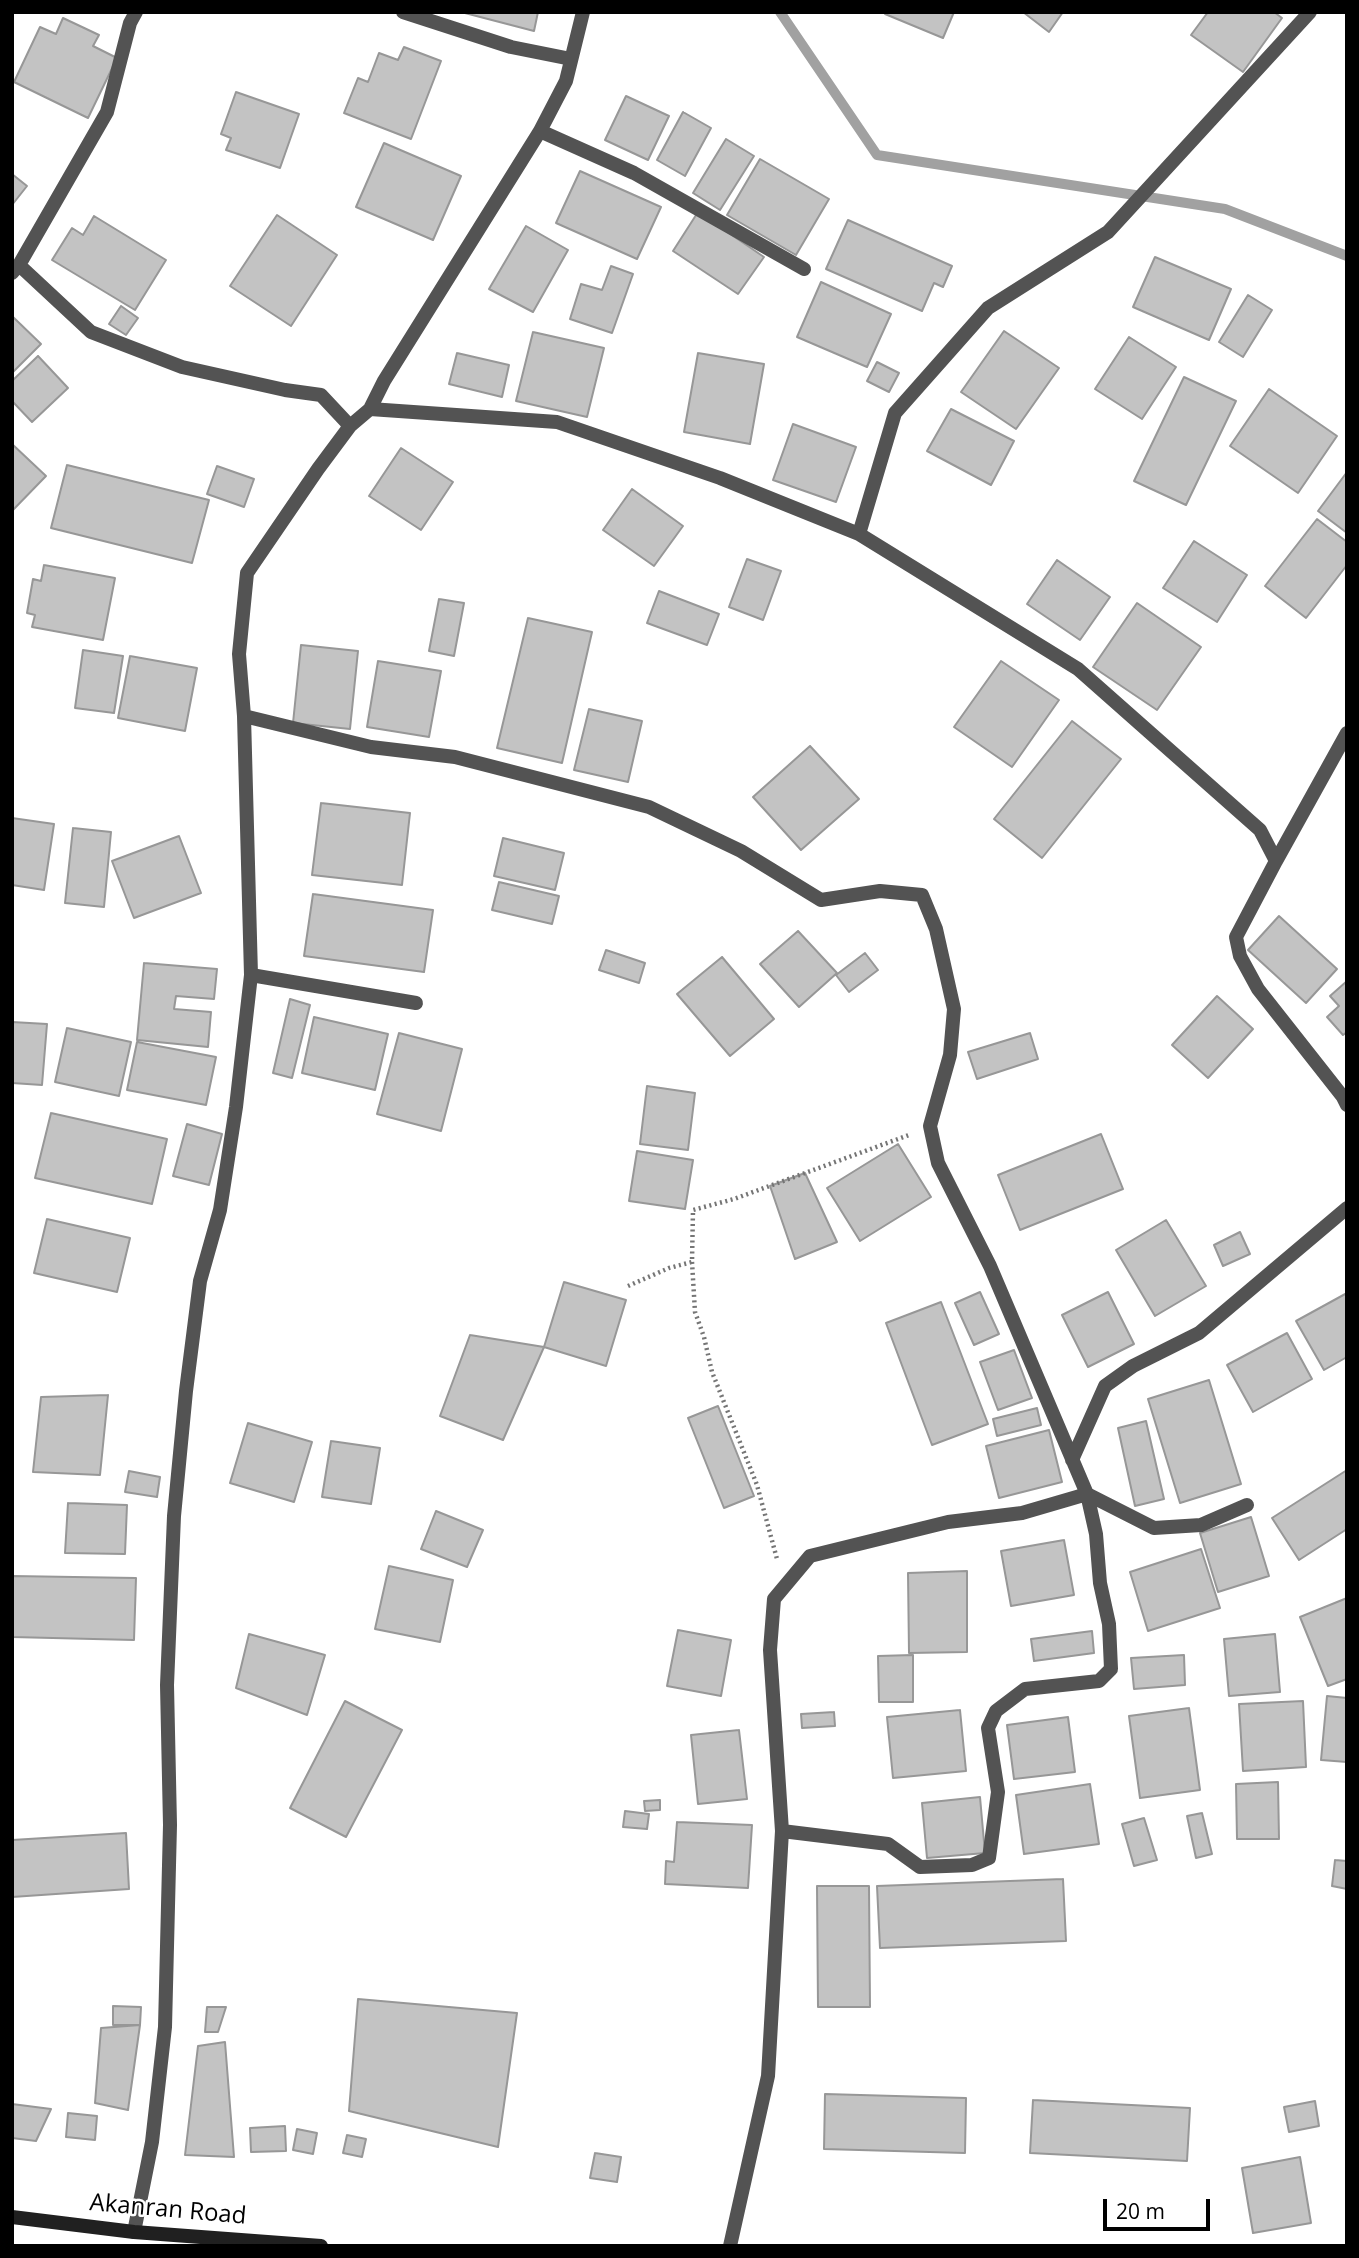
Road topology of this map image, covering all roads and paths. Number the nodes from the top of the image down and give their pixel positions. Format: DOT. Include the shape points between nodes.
graph roads {
  1 [pos="136,12"];
  2 [pos="403,12"];
  3 [pos="583,12"];
  4 [pos="1310,12"];
  5 [pos="571,59"];
  6 [pos="540,131"];
  7 [pos="16,269"];
  8 [pos="804,270"];
  9 [pos="370,410"];
  10 [pos="350,426"];
  11 [pos="859,534"];
  12 [pos="244,716"];
  13 [pos="1347,733"];
  14 [pos="1276,861"];
  15 [pos="251,975"];
  16 [pos="416,1003"];
  17 [pos="1347,1105"];
  18 [pos="930,1126"];
  19 [pos="1347,1208"];
  20 [pos="692,1262"];
  21 [pos="628,1286"];
  22 [pos="1072,1460"];
  23 [pos="1087,1494"];
  24 [pos="1247,1505"];
  25 [pos="785,1587"];
  26 [pos="782,1831"];
  27 [pos="12,2217"];
  28 [pos="134,2232"];
  29 [pos="321,2246"];
  30 [pos="730,2246"];
  1 -- 7 [label="street" via="107,112"];
  2 -- 5 [label="street" via="511,47"];
  3 -- 5 [label="street"];
  4 -- 11 [label="street" via="1108,232 988,308 895,413"];
  5 -- 6 [label="street" via="566,81"];
  6 -- 8 [label="street" via="634,173"];
  6 -- 9 [label="street"];
  7 -- 10 [label="street" via="91,332 182,367 321,395"];
  9 -- 10 [label="street"];
  9 -- 11 [label="street" via="557,422 720,478"];
  10 -- 12 [label="street" via="247,573 239,654"];
  11 -- 14 [label="street" via="1078,669 1260,830"];
  12 -- 15 [label="street"];
  12 -- 18 [label="street" via="371,747 455,757 649,807 741,850 821,900 880,891 922,895 936,929 954,1009 950,1055"];
  13 -- 14 [label="street"];
  14 -- 17 [label="street" via="1236,937 1240,956 1258,989"];
  15 -- 16 [label="street"];
  15 -- 28 [label="street" via="219,1210 200,1281 175,1502 167,1685 170,1825 165,2027 152,2142"];
  18 -- 20 [label="path" via="693,1210"];
  18 -- 22 [label="street" via="938,1163 990,1266"];
  19 -- 22 [label="street" via="1199,1333 1105,1386"];
  20 -- 21 [label="path"];
  20 -- 25 [label="path" via="695,1312 712,1372 757,1485"];
  22 -- 23 [label="street"];
  23 -- 24 [label="street" via="1154,1528 1201,1525"];
  23 -- 25 [label="street" via="1022,1513 948,1522 810,1556"];
  23 -- 26 [label="street" via="1109,1624 1111,1669 1099,1681 1025,1689 996,1710 988,1728 998,1792 989,1858 972,1865 920,1867 888,1844"];
  25 -- 26 [label="street" via="774,1599 770,1650"];
  26 -- 30 [label="street" via="768,2076"];
  27 -- 28 [label="main road, Akanran Road"];
  28 -- 29 [label="main road, Akanran Road"];
}
